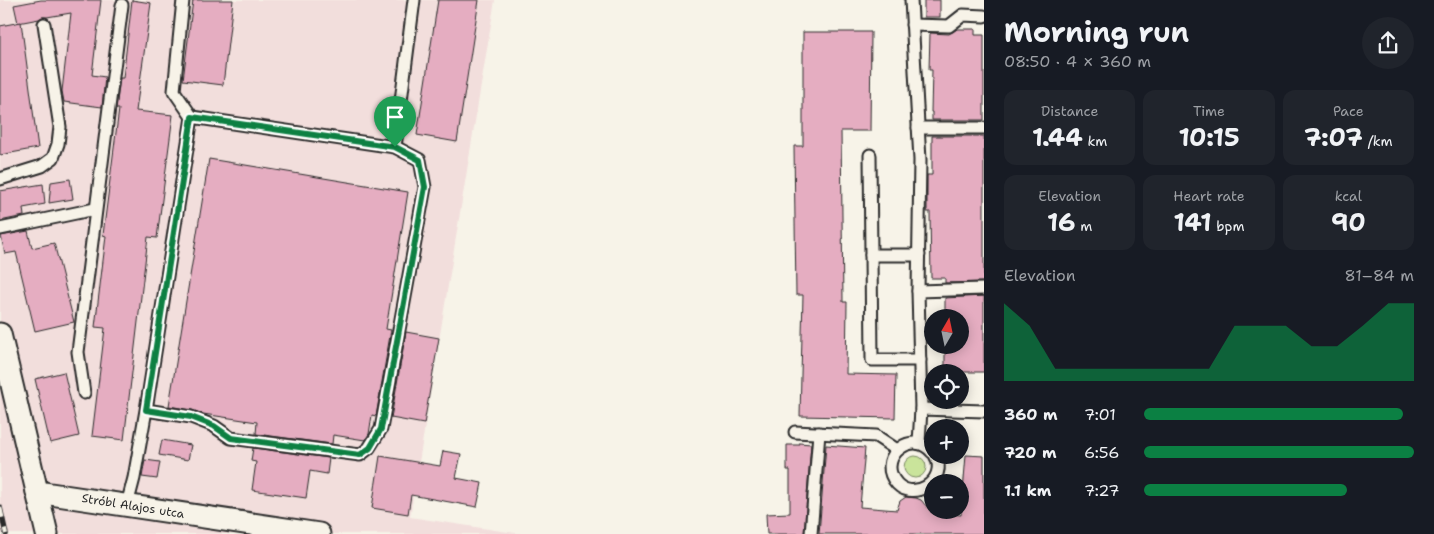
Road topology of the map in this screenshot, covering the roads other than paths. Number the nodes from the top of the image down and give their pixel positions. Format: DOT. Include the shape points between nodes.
graph roads {
  1 [pos="183,0"];
  2 [pos="414,0"];
  3 [pos="911,0"];
  4 [pos="122,5"];
  5 [pos="984,16"];
  6 [pos="44,24"];
  7 [pos="912,25"];
  8 [pos="192,117"];
  9 [pos="918,128"];
  10 [pos="984,128"];
  11 [pos="395,147"];
  12 [pos="870,155"];
  13 [pos="0,179"];
  14 [pos="95,209"];
  15 [pos="0,229"];
  16 [pos="871,255"];
  17 [pos="919,255"];
  18 [pos="984,289"];
  19 [pos="918,291"];
  20 [pos="0,334"];
  21 [pos="920,360"];
  22 [pos="84,393"];
  23 [pos="921,409"];
  24 [pos="146,410"];
  25 [pos="984,411"];
  26 [pos="795,432"];
  27 [pos="820,433"];
  28 [pos="919,443"];
  29 [pos="924,446"];
  30 [pos="897,450"];
  31 [pos="937,464"];
  32 [pos="37,492"];
  33 [pos="127,505"];
  34 [pos="277,531"];
  35 [pos="47,534"];
  36 [pos="319,534"];
  37 [pos="811,534"];
  1 -- 8 [label="lane" via="174,91"];
  2 -- 11 [label="lane"];
  3 -- 7 [label="lane"];
  4 -- 14 [label="lane"];
  5 -- 7 [label="lane" via="963,15 949,26"];
  6 -- 13 [label="lane" via="60,127 58,144 53,158 42,166"];
  7 -- 9 [label="lane"];
  8 -- 11 [label="lane"];
  8 -- 24 [label="lane"];
  9 -- 10 [label="lane"];
  9 -- 17 [label="lane"];
  11 -- 24 [label="lane" via="420,160 425,187 381,429 370,448 360,455 231,438 214,426 191,417"];
  12 -- 16 [label="lane"];
  14 -- 15 [label="lane"];
  14 -- 22 [label="lane" via="78,352"];
  16 -- 17 [label="lane"];
  16 -- 21 [label="lane" via="872,360"];
  17 -- 19 [label="lane"];
  18 -- 19 [label="lane"];
  19 -- 21 [label="lane"];
  20 -- 32 [label="street"];
  21 -- 23 [label="lane"];
  23 -- 25 [label="lane"];
  23 -- 28 [label="lane"];
  24 -- 33 [label="lane"];
  26 -- 27 [label="lane"];
  27 -- 30 [label="lane" via="876,436"];
  27 -- 37 [label="lane"];
  28 -- 29 [label="lane"];
  28 -- 30 [label="lane" via="907,444"];
  30 -- 31 [label="lane" via="891,460 890,471 904,489 926,488 935,479"];
  32 -- 33 [label="street, Stróbl Alajos utca"];
  32 -- 35 [label="street"];
  33 -- 34 [label="street, Stróbl Alajos utca"];
  34 -- 36 [label="street, Stróbl Alajos utca"];
}
